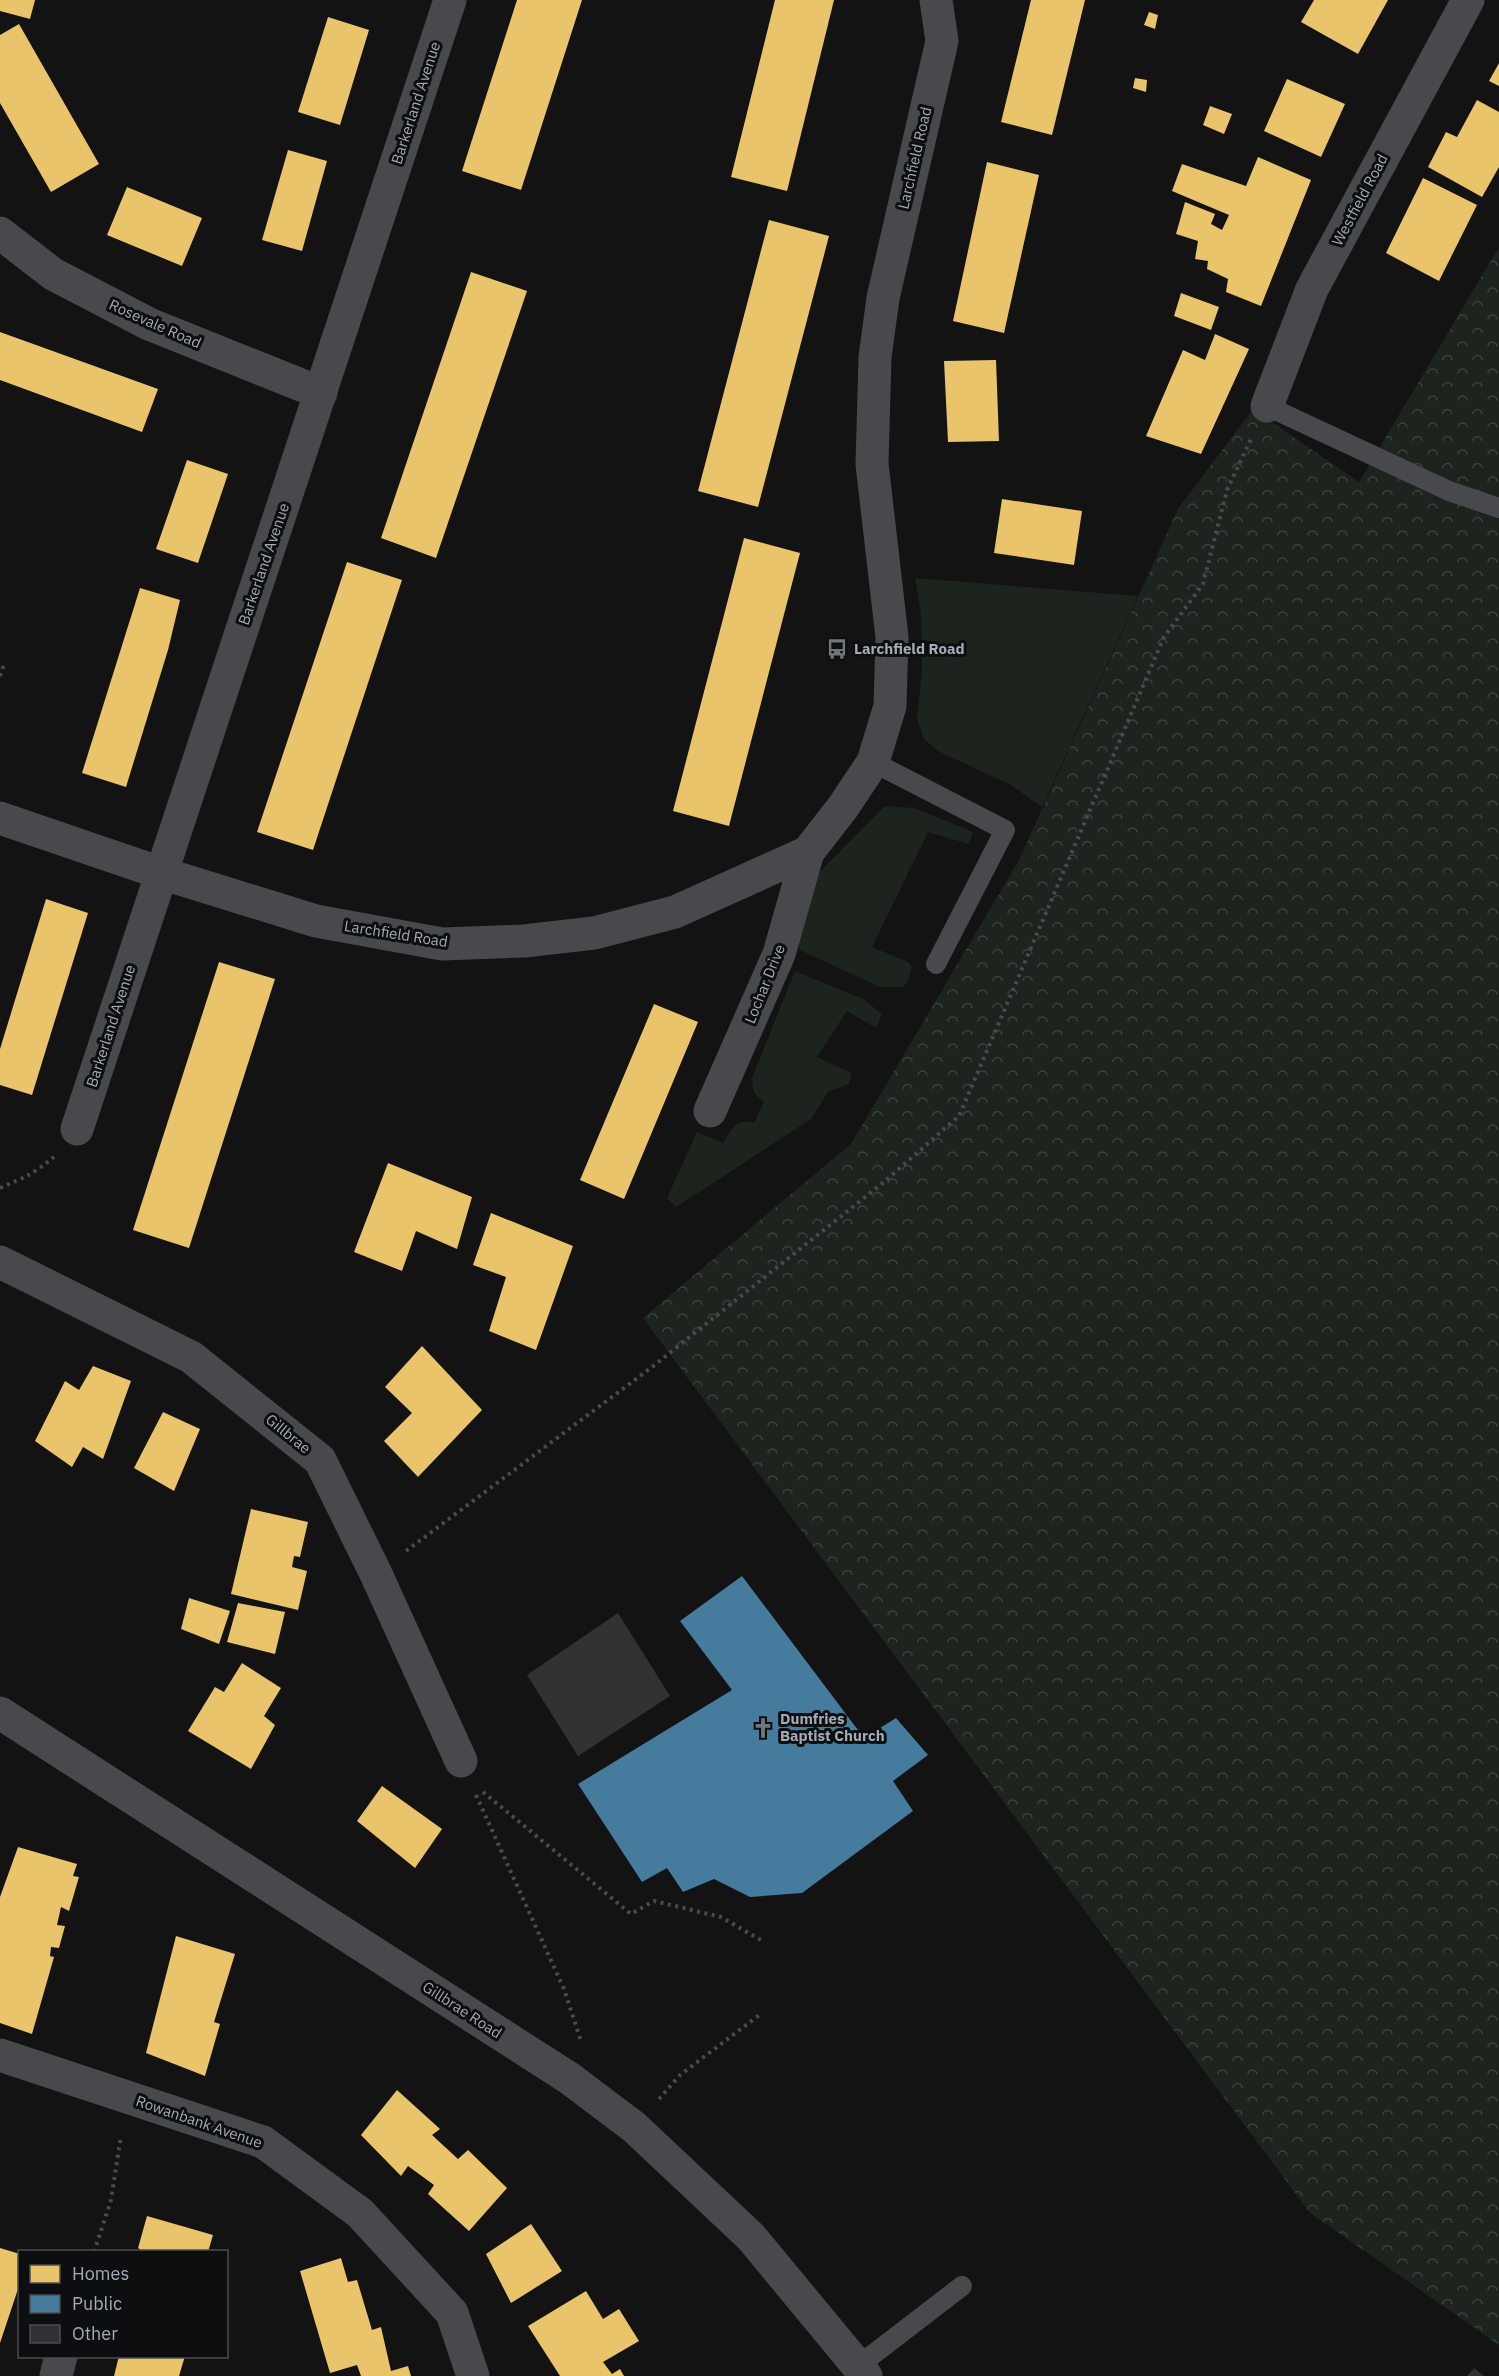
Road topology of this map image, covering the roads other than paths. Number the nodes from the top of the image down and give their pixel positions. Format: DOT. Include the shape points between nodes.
graph roads {
  1 [pos="450,0"];
  2 [pos="936,0"];
  3 [pos="1468,0"];
  4 [pos="0,233"];
  5 [pos="321,393"];
  6 [pos="1267,406"];
  7 [pos="1499,508"];
  8 [pos="873,762"];
  9 [pos="0,818"];
  10 [pos="808,852"];
  11 [pos="160,873"];
  12 [pos="936,964"];
  13 [pos="710,1111"];
  14 [pos="77,1129"];
  15 [pos="0,1262"];
  16 [pos="0,1713"];
  17 [pos="466,1772"];
  18 [pos="0,2055"];
  19 [pos="962,2286"];
  20 [pos="61,2358"];
  21 [pos="862,2371"];
  22 [pos="56,2376"];
  23 [pos="473,2376"];
  1 -- 5 [label="street, Barkerland Avenue"];
  2 -- 8 [label="street, Larchfield Road" via="942,41 883,298 874,357 872,464 892,637 890,706"];
  3 -- 6 [label="street, Westfield Road" via="1312,289"];
  4 -- 5 [label="street, Rosevale Road" via="53,274 148,324"];
  5 -- 11 [label="street, Barkerland Avenue"];
  6 -- 7 [label="lane" via="1449,491"];
  8 -- 10 [label="street, Larchfield Road"];
  8 -- 12 [label="lane" via="1005,830"];
  9 -- 11 [label="street, Larchfield Road"];
  10 -- 11 [label="street, Larchfield Road" via="675,912 594,933 442,944 316,921"];
  10 -- 13 [label="street, Lochar Drive" via="780,954"];
  11 -- 14 [label="street, Barkerland Avenue"];
  15 -- 17 [label="street, Gillbrae" via="191,1357 320,1460"];
  16 -- 21 [label="street, Gillbrae Road" via="568,2078 634,2127 751,2237"];
  18 -- 23 [label="street, Rowanbank Avenue" via="263,2142 360,2214 452,2313"];
  19 -- 21 [label="lane"];
  20 -- 22 [label="street"];
}
